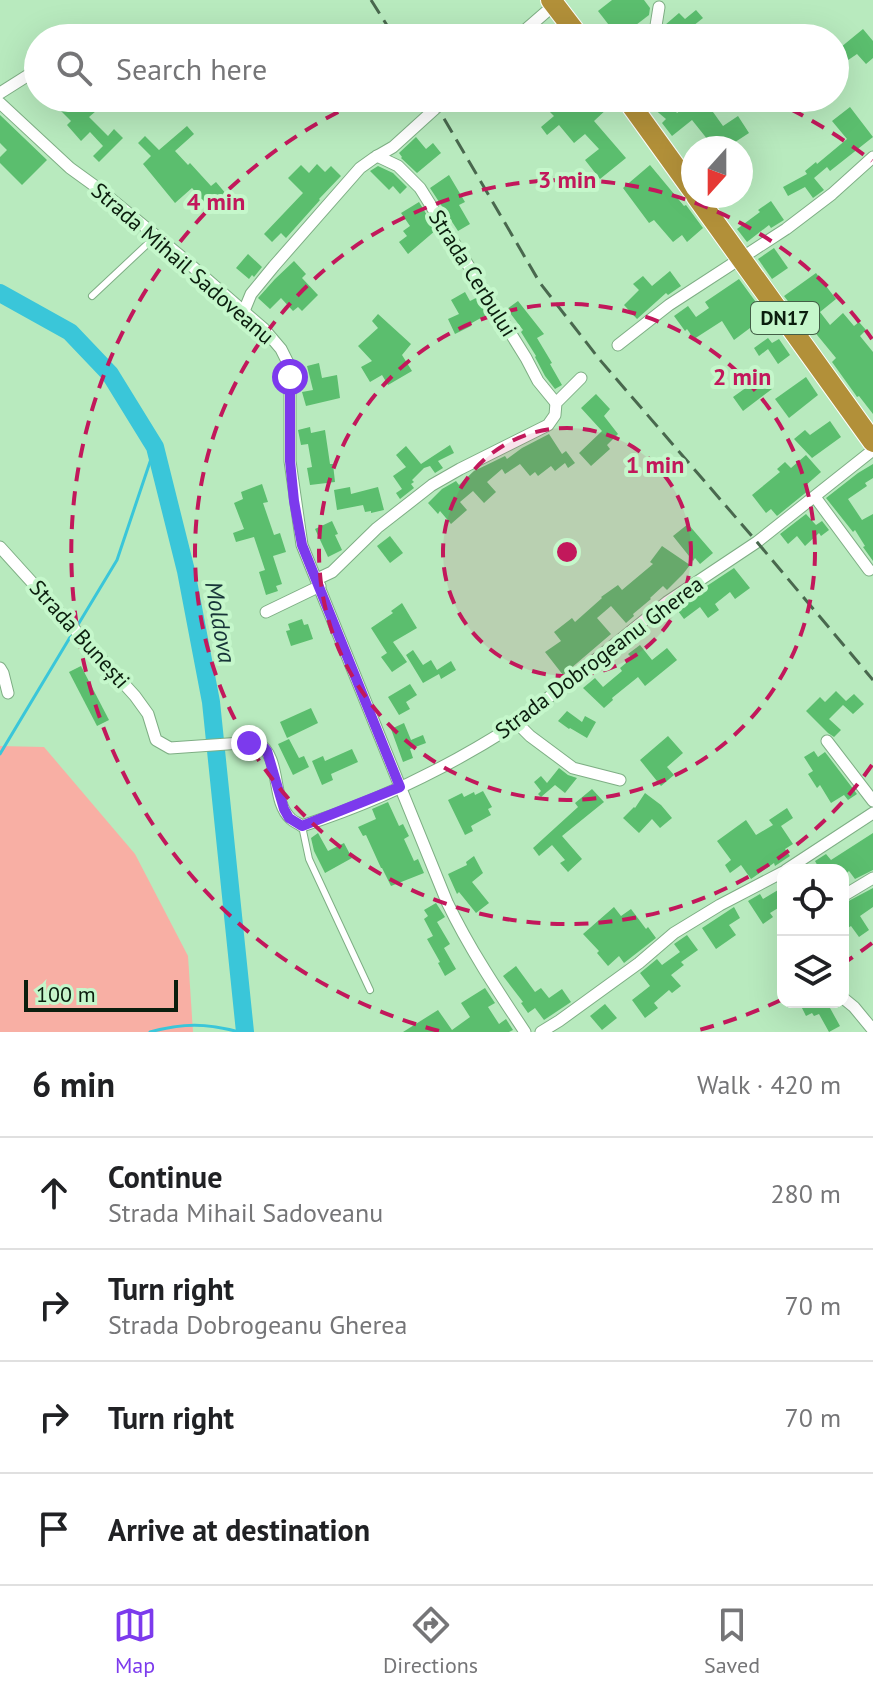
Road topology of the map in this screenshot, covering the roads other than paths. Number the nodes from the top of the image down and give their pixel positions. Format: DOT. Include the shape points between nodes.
graph roads {
  1 [pos="552,2"];
  2 [pos="659,7"];
  3 [pos="530,24"];
  4 [pos="569,24"];
  5 [pos="656,24"];
  6 [pos="24,78"];
  7 [pos="0,93"];
  8 [pos="0,103"];
  9 [pos="432,112"];
  10 [pos="639,112"];
  11 [pos="377,156"];
  12 [pos="873,157"];
  13 [pos="681,173"];
  14 [pos="705,208"];
  15 [pos="156,236"];
  16 [pos="742,259"];
  17 [pos="92,296"];
  18 [pos="244,311"];
  19 [pos="618,345"];
  20 [pos="581,378"];
  21 [pos="556,403"];
  22 [pos="873,442"];
  23 [pos="873,450"];
  24 [pos="815,497"];
  25 [pos="0,547"];
  26 [pos="869,570"];
  27 [pos="319,582"];
  28 [pos="266,612"];
  29 [pos="0,668"];
  30 [pos="8,693"];
  31 [pos="517,723"];
  32 [pos="827,741"];
  33 [pos="620,780"];
  34 [pos="400,787"];
  35 [pos="873,801"];
  36 [pos="873,813"];
  37 [pos="302,826"];
  38 [pos="796,864"];
  39 [pos="777,875"];
  40 [pos="873,878"];
  41 [pos="849,892"];
  42 [pos="370,990"];
  43 [pos="849,1003"];
  44 [pos="873,1030"];
  45 [pos="525,1032"];
  46 [pos="541,1032"];
  1 -- 3 [label="street"];
  1 -- 4 [label="highway"];
  2 -- 5 [label="street"];
  6 -- 7 [label="street"];
  8 -- 15 [label="street, Strada Mihail Sadoveanu" via="70,168"];
  9 -- 11 [label="street"];
  10 -- 13 [label="highway, DN17"];
  11 -- 18 [label="street" via="360,168 274,266"];
  11 -- 21 [label="street, Strada Cerbului" via="398,166 420,188"];
  12 -- 16 [label="street" via="820,204"];
  14 -- 16 [label="highway, DN17"];
  15 -- 17 [label="lane"];
  15 -- 18 [label="street, Strada Mihail Sadoveanu"];
  16 -- 19 [label="street"];
  16 -- 22 [label="highway, DN17"];
  18 -- 27 [label="street, Strada Mihail Sadoveanu" via="274,339 288,363 294,501 302,545"];
  20 -- 21 [label="street"];
  21 -- 27 [label="street" via="548,425 432,485"];
  23 -- 24 [label="street, Strada Dobrogeanu Gherea"];
  24 -- 26 [label="street"];
  24 -- 31 [label="street, Strada Dobrogeanu Gherea" via="667,602"];
  25 -- 37 [label="street, Strada Bunești" via="135,696 156,740 170,748 257,742 264,746 284,809"];
  27 -- 28 [label="street"];
  27 -- 34 [label="street, Strada Mihail Sadoveanu"];
  29 -- 30 [label="street"];
  31 -- 33 [label="street" via="573,768"];
  31 -- 34 [label="street, Strada Dobrogeanu Gherea"];
  32 -- 35 [label="street"];
  34 -- 37 [label="street, Strada Dobrogeanu Gherea"];
  34 -- 45 [label="street, Strada Mihail Sadoveanu" via="461,930"];
  36 -- 38 [label="street"];
  37 -- 42 [label="lane" via="309,859"];
  39 -- 46 [label="street" via="674,933"];
  40 -- 41 [label="street"];
  43 -- 44 [label="street"];
}
